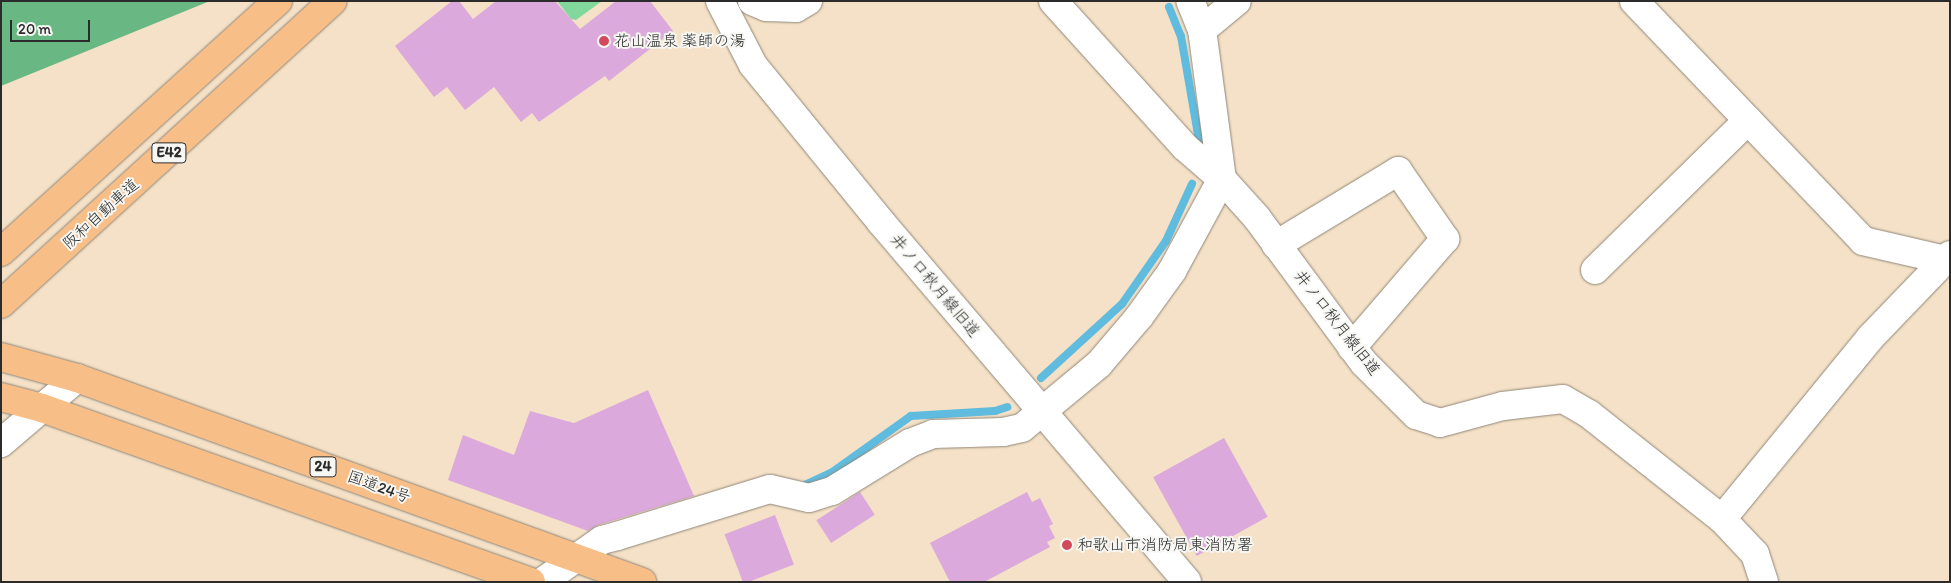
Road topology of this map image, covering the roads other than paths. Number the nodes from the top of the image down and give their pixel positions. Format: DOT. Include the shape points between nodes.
graph roads {
  1 [pos="278,1"];
  2 [pos="333,1"];
  3 [pos="720,1"];
  4 [pos="752,1"];
  5 [pos="808,1"];
  6 [pos="1053,1"];
  7 [pos="1190,1"];
  8 [pos="1237,1"];
  9 [pos="1634,1"];
  10 [pos="1202,30"];
  11 [pos="1748,120"];
  12 [pos="1222,179"];
  13 [pos="1276,245"];
  14 [pos="1,252"];
  15 [pos="1947,257"];
  16 [pos="1595,270"];
  17 [pos="2,303"];
  18 [pos="1352,347"];
  19 [pos="1,358"];
  20 [pos="77,378"];
  21 [pos="1,397"];
  22 [pos="42,408"];
  23 [pos="1042,413"];
  24 [pos="1,443"];
  25 [pos="1722,519"];
  26 [pos="579,559"];
  27 [pos="531,582"];
  28 [pos="542,582"];
  29 [pos="642,582"];
  30 [pos="1187,582"];
  31 [pos="1764,582"];
  1 -- 14 [label="highway, E42"];
  2 -- 17 [label="highway, 阪和自動車道 / E42"];
  3 -- 23 [label="street, 井ノ口秋月線旧道" via="753,65"];
  4 -- 5 [label="street" via="766,7 796,8"];
  6 -- 12 [label="street, 井ノ口秋月線旧道" via="1185,147"];
  7 -- 10 [label="street"];
  8 -- 10 [label="street"];
  9 -- 11 [label="street"];
  10 -- 12 [label="street"];
  11 -- 15 [label="street" via="1863,241"];
  11 -- 16 [label="street"];
  12 -- 13 [label="street, 井ノ口秋月線旧道"];
  12 -- 23 [label="street" via="1172,271 1139,317 1099,364"];
  13 -- 18 [label="street, 井ノ口秋月線旧道"];
  13 -- 18 [label="street" via="1398,171 1445,239"];
  15 -- 25 [label="street" via="1870,338"];
  18 -- 25 [label="street, 井ノ口秋月線旧道" via="1416,415 1440,424 1503,406 1563,399 1589,414"];
  19 -- 20 [label="highway, 国道24号 / 24"];
  20 -- 22 [label="street"];
  20 -- 26 [label="highway, 国道24号 / 24"];
  21 -- 22 [label="highway, 24"];
  22 -- 24 [label="street"];
  22 -- 27 [label="highway, 24"];
  23 -- 26 [label="street" via="1022,428 1003,432 933,434 910,443 832,491 809,498 770,488 602,540"];
  23 -- 30 [label="street, 井ノ口秋月線旧道"];
  25 -- 31 [label="street, 井ノ口秋月線旧道" via="1755,554"];
  26 -- 28 [label="street"];
  26 -- 29 [label="highway, 国道24号 / 24"];
}
